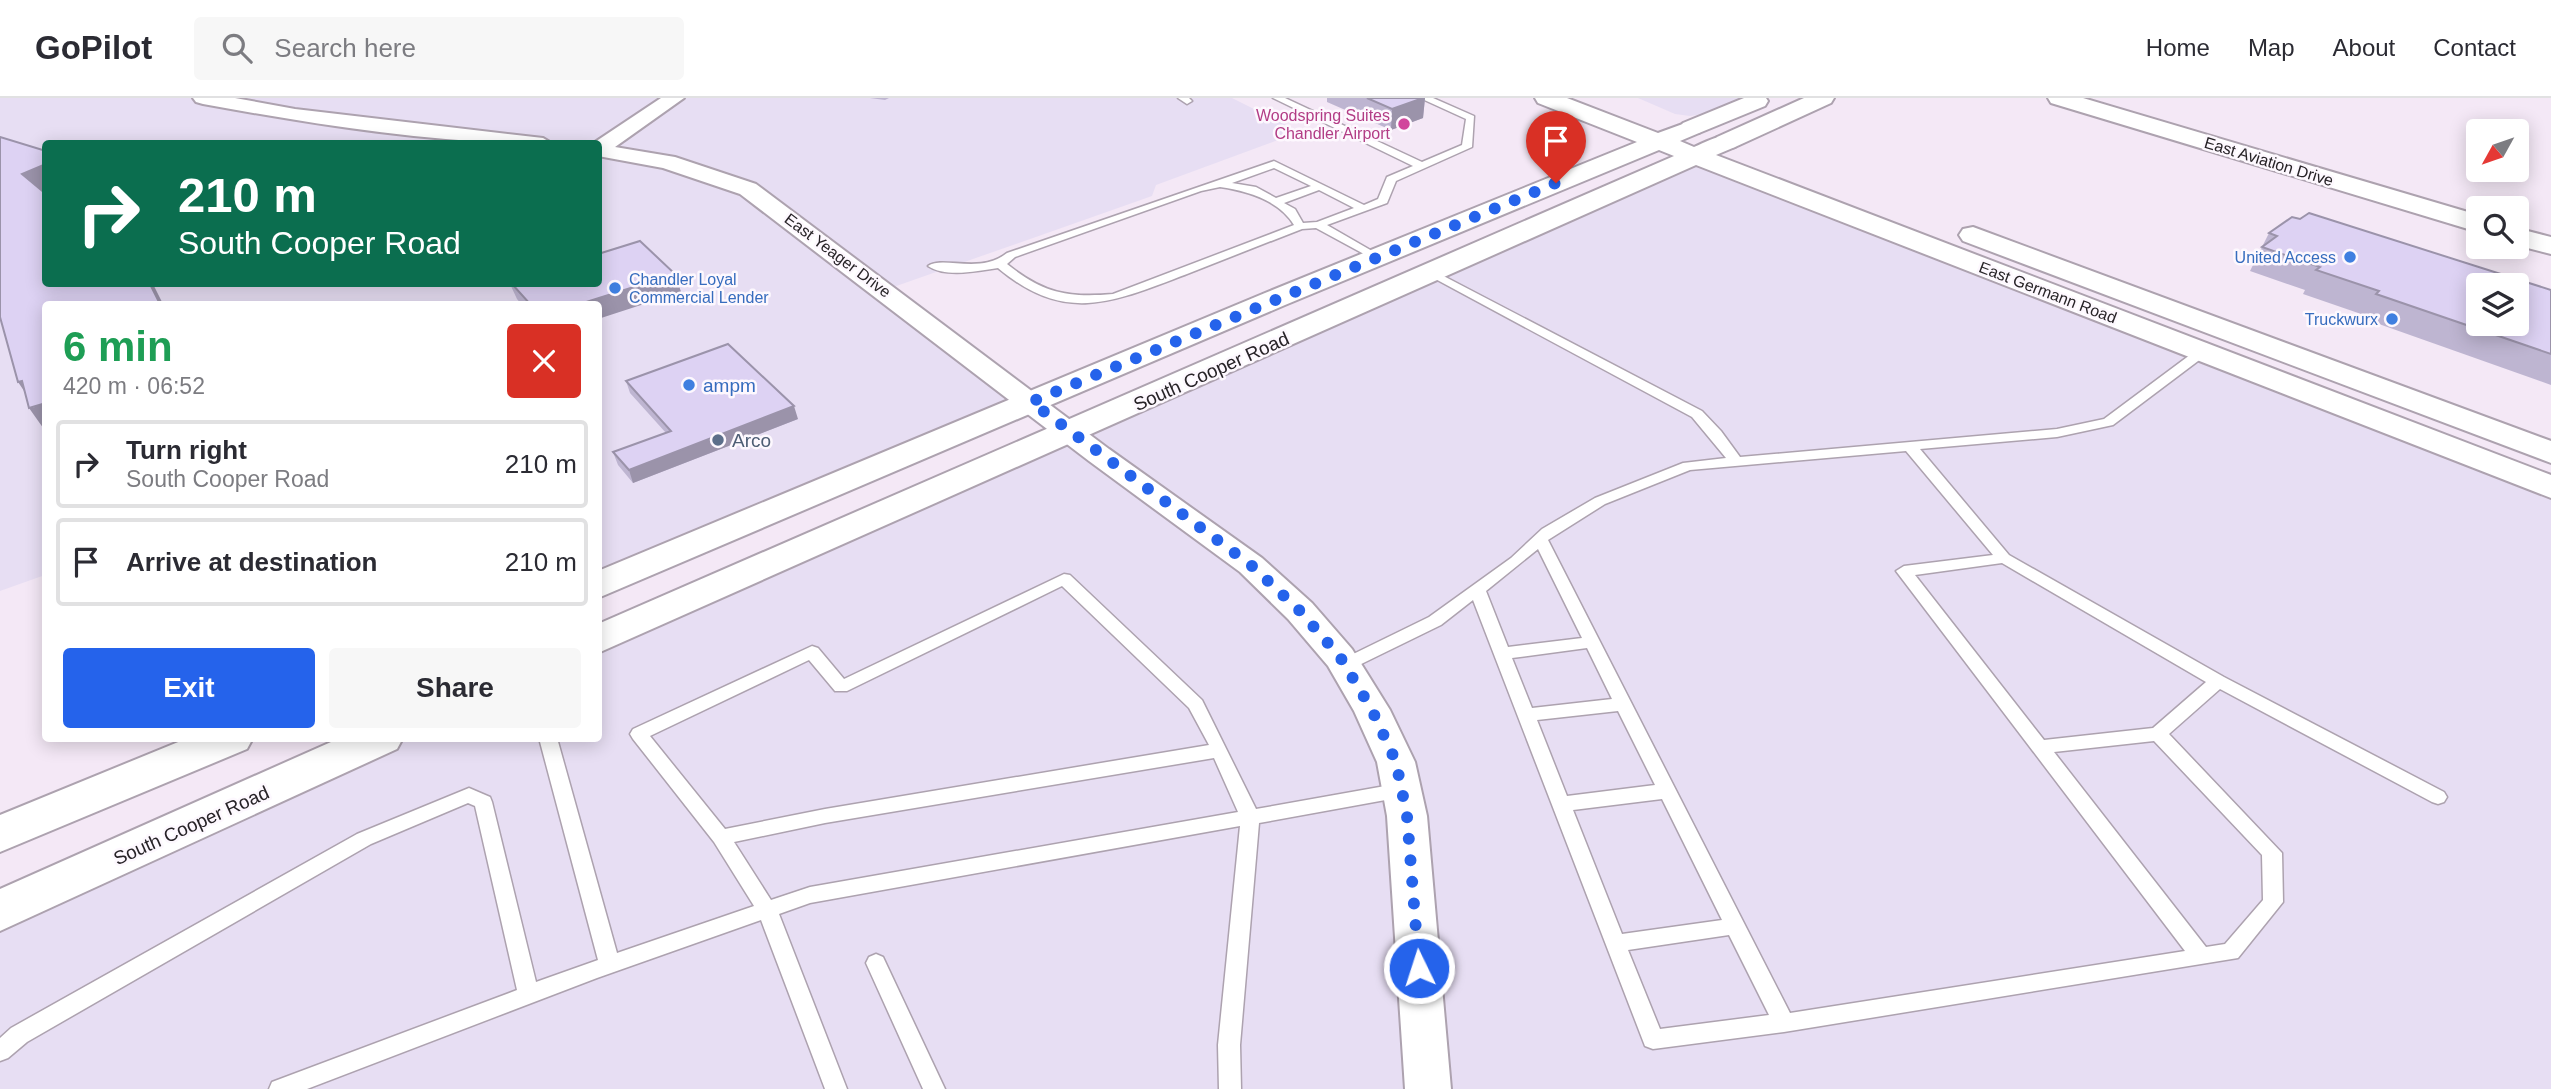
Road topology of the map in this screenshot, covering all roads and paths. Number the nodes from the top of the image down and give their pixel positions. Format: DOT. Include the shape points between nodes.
graph roads {
  1 [pos="203,98"];
  2 [pos="674,98"];
  3 [pos="1278,98"];
  4 [pos="1425,98"];
  5 [pos="1546,98"];
  6 [pos="1765,98"];
  7 [pos="1823,98"];
  8 [pos="2059,98"];
  9 [pos="2093,98"];
  10 [pos="1691,128"];
  11 [pos="1658,129"];
  12 [pos="509,140"];
  13 [pos="1726,142"];
  14 [pos="602,147"];
  15 [pos="602,151"];
  16 [pos="1752,152"];
  17 [pos="1696,156"];
  18 [pos="1421,166"];
  19 [pos="1220,184"];
  20 [pos="1320,186"];
  21 [pos="1276,202"];
  22 [pos="1362,208"];
  23 [pos="2466,216"];
  24 [pos="2466,216"];
  25 [pos="1934,220"];
  26 [pos="1318,225"];
  27 [pos="1300,226"];
  28 [pos="2529,229"];
  29 [pos="2551,235"];
  30 [pos="2529,240"];
  31 [pos="2551,246"];
  32 [pos="1375,257"];
  33 [pos="1000,264"];
  34 [pos="934,267"];
  35 [pos="1432,273"];
  36 [pos="2202,352"];
  37 [pos="1051,418"];
  38 [pos="1910,446"];
  39 [pos="2551,453"];
  40 [pos="1736,461"];
  41 [pos="2551,487"];
  42 [pos="1540,539"];
  43 [pos="2004,558"];
  44 [pos="602,585"];
  45 [pos="1478,589"];
  46 [pos="602,638"];
  47 [pos="1592,642"];
  48 [pos="1503,653"];
  49 [pos="1345,665"];
  50 [pos="2218,681"];
  51 [pos="1623,704"];
  52 [pos="1527,715"];
  53 [pos="2158,734"];
  54 [pos="222,742"];
  55 [pos="373,742"];
  56 [pos="549,742"];
  57 [pos="2038,747"];
  58 [pos="1220,750"];
  59 [pos="1402,790"];
  60 [pos="1667,791"];
  61 [pos="2438,797"];
  62 [pos="1562,804"];
  63 [pos="1250,817"];
  64 [pos="0,834"];
  65 [pos="721,837"];
  66 [pos="766,910"];
  67 [pos="0,911"];
  68 [pos="1735,926"];
  69 [pos="1616,943"];
  70 [pos="2202,957"];
  71 [pos="877,963"];
  72 [pos="610,965"];
  73 [pos="529,995"];
  74 [pos="1784,1023"];
  75 [pos="0,1051"];
  76 [pos="279,1089"];
  77 [pos="836,1089"];
  78 [pos="934,1089"];
  79 [pos="1230,1089"];
  80 [pos="1429,1089"];
  1 -- 12 [label="street" via="295,115"];
  2 -- 14 [label="street"];
  3 -- 18 [label="lane"];
  4 -- 18 [label="lane" via="1471,118 1467,147"];
  5 -- 11 [label="main road, East Germann Road"];
  6 -- 10 [label="main road, South Cooper Road"];
  7 -- 13 [label="main road, South Cooper Road"];
  8 -- 23 [label="main road, East Aviation Drive"];
  9 -- 24 [label="main road, East Aviation Drive"];
  10 -- 11 [label="main road, South Cooper Road"];
  10 -- 13 [label="main road"];
  11 -- 17 [label="main road, East Germann Road"];
  11 -- 32 [label="main road, South Cooper Road"];
  13 -- 16 [label="main road"];
  13 -- 17 [label="main road, South Cooper Road"];
  15 -- 37 [label="street, East Yeager Drive" via="667,162 748,189"];
  17 -- 35 [label="main road, South Cooper Road"];
  17 -- 36 [label="main road, East Germann Road"];
  18 -- 22 [label="lane" via="1391,179 1383,201"];
  19 -- 20 [label="lane" via="1274,164"];
  19 -- 21 [label="lane" via="1252,190"];
  19 -- 33 [label="lane" via="1011,255"];
  20 -- 21 [label="lane"];
  20 -- 22 [label="lane"];
  21 -- 27 [label="lane" via="1291,211"];
  22 -- 26 [label="lane"];
  25 -- 39 [label="main road, East Germann Road"];
  26 -- 27 [label="lane"];
  26 -- 32 [label="lane"];
  27 -- 33 [label="lane" via="1115,297 1052,298 1020,283"];
  28 -- 29 [label="main road"];
  30 -- 31 [label="main road"];
  32 -- 37 [label="main road, South Cooper Road"];
  33 -- 34 [label="lane"];
  35 -- 37 [label="main road, South Cooper Road"];
  35 -- 40 [label="lane" via="1697,414"];
  36 -- 38 [label="lane" via="2108,422 2057,433"];
  36 -- 41 [label="main road, East Germann Road"];
  37 -- 44 [label="main road, South Cooper Road"];
  37 -- 46 [label="main road, South Cooper Road"];
  37 -- 49 [label="street, East Yeager Drive" via="1251,565 1300,611"];
  38 -- 40 [label="lane"];
  38 -- 43 [label="lane"];
  40 -- 42 [label="lane" via="1688,466 1600,501"];
  42 -- 45 [label="lane"];
  42 -- 47 [label="lane"];
  43 -- 50 [label="lane"];
  43 -- 57 [label="lane" via="1904,571"];
  45 -- 48 [label="lane"];
  45 -- 49 [label="lane" via="1435,621"];
  47 -- 48 [label="lane"];
  47 -- 51 [label="lane"];
  48 -- 52 [label="lane"];
  49 -- 59 [label="street, East Yeager Drive" via="1396,762"];
  50 -- 53 [label="lane"];
  50 -- 61 [label="lane"];
  51 -- 52 [label="lane"];
  51 -- 60 [label="lane"];
  52 -- 62 [label="lane"];
  53 -- 57 [label="lane"];
  53 -- 70 [label="lane" via="2272,853 2273,902 2231,952"];
  54 -- 64 [label="main road"];
  55 -- 67 [label="main road, South Cooper Road"];
  56 -- 72 [label="lane"];
  57 -- 70 [label="lane"];
  58 -- 63 [label="lane"];
  58 -- 65 [label="lane"];
  58 -- 65 [label="lane" via="1196,704 1064,579 841,687 812,652 639,734"];
  59 -- 63 [label="lane"];
  59 -- 80 [label="street, East Yeager Drive"];
  60 -- 62 [label="lane"];
  60 -- 68 [label="lane"];
  62 -- 69 [label="lane"];
  63 -- 66 [label="lane" via="810,895"];
  63 -- 79 [label="lane" via="1229,1045"];
  65 -- 66 [label="lane"];
  66 -- 72 [label="lane"];
  66 -- 77 [label="lane"];
  68 -- 69 [label="lane"];
  68 -- 74 [label="lane"];
  69 -- 74 [label="lane" via="1653,1039"];
  70 -- 74 [label="lane"];
  71 -- 78 [label="lane"];
  72 -- 73 [label="lane"];
  73 -- 75 [label="lane" via="483,803 469,795 363,839 19,1035"];
  73 -- 76 [label="lane"];
}
